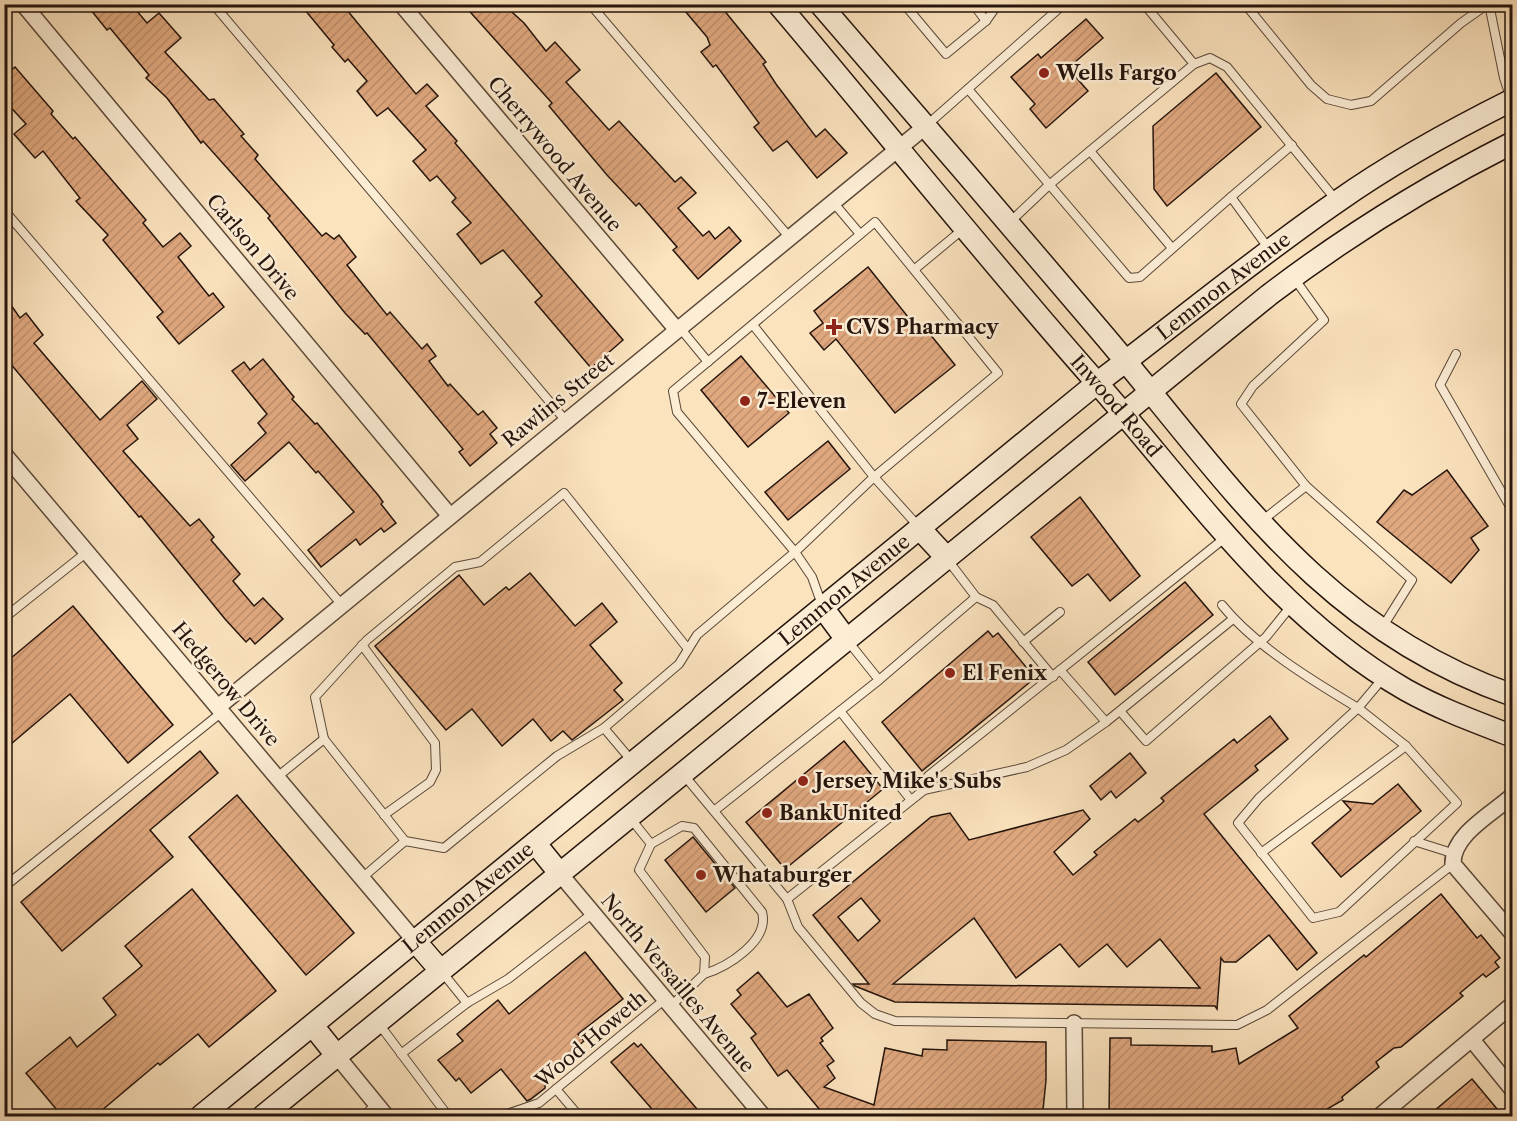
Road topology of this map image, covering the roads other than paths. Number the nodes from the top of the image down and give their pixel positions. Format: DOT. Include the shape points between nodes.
graph roads {
  1 [pos="23,4"];
  2 [pos="213,4"];
  3 [pos="401,4"];
  4 [pos="590,4"];
  5 [pos="778,4"];
  6 [pos="820,4"];
  7 [pos="904,4"];
  8 [pos="973,4"];
  9 [pos="998,4"];
  10 [pos="1064,4"];
  11 [pos="1144,4"];
  12 [pos="1245,4"];
  13 [pos="1489,4"];
  14 [pos="986,21"];
  15 [pos="1194,64"];
  16 [pos="968,89"];
  17 [pos="1512,101"];
  18 [pos="926,126"];
  19 [pos="1512,143"];
  20 [pos="1292,145"];
  21 [pos="900,148"];
  22 [pos="1090,151"];
  23 [pos="1049,185"];
  24 [pos="1232,197"];
  25 [pos="1337,201"];
  26 [pos="833,202"];
  27 [pos="4,210"];
  28 [pos="1009,224"];
  29 [pos="965,227"];
  30 [pos="860,234"];
  31 [pos="790,238"];
  32 [pos="1172,248"];
  33 [pos="1270,250"];
  34 [pos="915,269"];
  35 [pos="1293,276"];
  36 [pos="753,325"];
  37 [pos="678,329"];
  38 [pos="1456,354"];
  39 [pos="708,362"];
  40 [pos="1126,362"];
  41 [pos="1097,383"];
  42 [pos="1149,391"];
  43 [pos="1121,413"];
  44 [pos="566,421"];
  45 [pos="4,454"];
  46 [pos="874,477"];
  47 [pos="1306,486"];
  48 [pos="1512,510"];
  49 [pos="450,516"];
  50 [pos="1259,523"];
  51 [pos="920,529"];
  52 [pos="1227,536"];
  53 [pos="87,552"];
  54 [pos="795,552"];
  55 [pos="946,557"];
  56 [pos="976,597"];
  57 [pos="342,605"];
  58 [pos="1222,605"];
  59 [pos="1292,605"];
  60 [pos="823,608"];
  61 [pos="1060,612"];
  62 [pos="4,618"];
  63 [pos="1233,619"];
  64 [pos="1380,631"];
  65 [pos="846,639"];
  66 [pos="1260,641"];
  67 [pos="1023,642"];
  68 [pos="362,645"];
  69 [pos="688,649"];
  70 [pos="1359,659"];
  71 [pos="1060,670"];
  72 [pos="1385,676"];
  73 [pos="1053,677"];
  74 [pos="879,680"];
  75 [pos="1512,695"];
  76 [pos="1358,708"];
  77 [pos="220,710"];
  78 [pos="840,711"];
  79 [pos="1120,711"];
  80 [pos="1106,723"];
  81 [pos="604,728"];
  82 [pos="1512,736"];
  83 [pos="324,739"];
  84 [pos="1406,746"];
  85 [pos="633,763"];
  86 [pos="683,774"];
  87 [pos="276,778"];
  88 [pos="924,790"];
  89 [pos="1512,796"];
  90 [pos="911,800"];
  91 [pos="714,811"];
  92 [pos="384,815"];
  93 [pos="630,818"];
  94 [pos="405,841"];
  95 [pos="1414,842"];
  96 [pos="535,843"];
  97 [pos="651,844"];
  98 [pos="1261,853"];
  99 [pos="1453,859"];
  100 [pos="561,875"];
  101 [pos="362,878"];
  102 [pos="4,887"];
  103 [pos="787,898"];
  104 [pos="592,914"];
  105 [pos="1512,933"];
  106 [pos="415,941"];
  107 [pos="441,971"];
  108 [pos="704,974"];
  109 [pos="466,1002"];
  110 [pos="667,1004"];
  111 [pos="1512,1005"];
  112 [pos="378,1022"];
  113 [pos="1074,1023"];
  114 [pos="313,1026"];
  115 [pos="1473,1041"];
  116 [pos="401,1054"];
  117 [pos="337,1056"];
  118 [pos="556,1089"];
  119 [pos="1512,1089"];
  120 [pos="381,1111"];
  121 [pos="201,1116"];
  122 [pos="263,1116"];
  123 [pos="363,1116"];
  124 [pos="448,1116"];
  125 [pos="501,1116"];
  126 [pos="579,1116"];
  127 [pos="763,1116"];
  128 [pos="1075,1116"];
  129 [pos="1380,1116"];
  1 -- 49 [label="street, Carlson Drive"];
  2 -- 44 [label="lane"];
  3 -- 37 [label="street, Cherrywood Avenue"];
  4 -- 31 [label="lane"];
  5 -- 21 [label="main road, Inwood Road"];
  6 -- 18 [label="main road, Inwood Road"];
  7 -- 14 [label="lane" via="946,54"];
  8 -- 14 [label="lane"];
  9 -- 14 [label="lane"];
  10 -- 16 [label="lane"];
  11 -- 15 [label="lane"];
  12 -- 13 [label="lane" via="1311,85 1327,99 1351,105 1371,101 1461,23"];
  13 -- 17 [label="lane"];
  15 -- 20 [label="lane" via="1210,58 1227,67"];
  15 -- 22 [label="lane"];
  16 -- 18 [label="lane"];
  16 -- 23 [label="lane"];
  17 -- 25 [label="main road, Lemmon Avenue" via="1392,165"];
  18 -- 21 [label="street, Rawlins Street"];
  18 -- 28 [label="main road, Inwood Road"];
  19 -- 35 [label="main road, Lemmon Avenue" via="1374,221"];
  20 -- 24 [label="lane"];
  20 -- 25 [label="lane"];
  21 -- 26 [label="street, Rawlins Street"];
  21 -- 29 [label="main road, Inwood Road"];
  22 -- 23 [label="lane"];
  22 -- 32 [label="lane"];
  23 -- 28 [label="lane"];
  23 -- 32 [label="lane" via="1129,278 1140,277"];
  24 -- 32 [label="lane"];
  24 -- 33 [label="lane"];
  25 -- 33 [label="main road, Lemmon Avenue"];
  26 -- 30 [label="lane"];
  26 -- 31 [label="street, Rawlins Street"];
  27 -- 57 [label="lane"];
  28 -- 40 [label="main road, Inwood Road"];
  29 -- 34 [label="lane"];
  29 -- 41 [label="main road, Inwood Road"];
  30 -- 34 [label="lane" via="875,222"];
  30 -- 36 [label="lane"];
  31 -- 37 [label="street, Rawlins Street"];
  33 -- 35 [label="main road"];
  33 -- 40 [label="main road, Lemmon Avenue"];
  34 -- 46 [label="lane" via="998,373"];
  35 -- 42 [label="main road, Lemmon Avenue"];
  35 -- 47 [label="lane" via="1324,320 1253,386 1241,404"];
  36 -- 39 [label="lane"];
  36 -- 46 [label="lane"];
  37 -- 39 [label="lane"];
  37 -- 44 [label="street, Rawlins Street"];
  38 -- 48 [label="lane" via="1440,385"];
  39 -- 54 [label="lane" via="673,391 677,412"];
  40 -- 41 [label="main road, Lemmon Avenue"];
  40 -- 42 [label="main road, Inwood Road"];
  41 -- 43 [label="main road, Inwood Road"];
  41 -- 51 [label="main road, Lemmon Avenue"];
  42 -- 43 [label="main road, Lemmon Avenue"];
  42 -- 50 [label="main road, Inwood Road"];
  43 -- 52 [label="main road, Inwood Road"];
  43 -- 55 [label="main road, Lemmon Avenue"];
  44 -- 49 [label="street, Rawlins Street"];
  45 -- 53 [label="street, Hedgerow Drive"];
  46 -- 51 [label="lane"];
  46 -- 54 [label="lane"];
  47 -- 50 [label="lane"];
  47 -- 64 [label="lane" via="1412,580"];
  49 -- 57 [label="street, Rawlins Street"];
  50 -- 64 [label="main road, Inwood Road" via="1308,572"];
  51 -- 55 [label="main road"];
  51 -- 60 [label="main road, Lemmon Avenue"];
  52 -- 59 [label="main road, Inwood Road"];
  52 -- 71 [label="lane"];
  53 -- 62 [label="lane"];
  53 -- 77 [label="street, Hedgerow Drive"];
  54 -- 60 [label="lane" via="812,577"];
  54 -- 69 [label="lane" via="697,635"];
  55 -- 56 [label="lane"];
  55 -- 65 [label="main road, Lemmon Avenue"];
  56 -- 67 [label="lane" via="993,605"];
  56 -- 74 [label="lane"];
  57 -- 77 [label="street, Rawlins Street"];
  58 -- 63 [label="lane"];
  59 -- 66 [label="lane"];
  59 -- 70 [label="main road, Inwood Road"];
  60 -- 65 [label="main road"];
  60 -- 85 [label="main road, Lemmon Avenue"];
  61 -- 67 [label="lane"];
  63 -- 66 [label="lane"];
  63 -- 79 [label="lane"];
  64 -- 70 [label="main road"];
  64 -- 75 [label="main road, Inwood Road" via="1451,670"];
  65 -- 74 [label="lane"];
  65 -- 86 [label="main road, Lemmon Avenue"];
  66 -- 76 [label="lane"];
  66 -- 79 [label="lane" via="1146,741"];
  67 -- 73 [label="lane"];
  68 -- 69 [label="lane" via="455,567 480,562 564,493"];
  68 -- 83 [label="lane" via="315,697"];
  68 -- 92 [label="lane" via="435,743 436,770 430,782"];
  69 -- 81 [label="lane" via="679,664"];
  70 -- 72 [label="main road, Inwood Road"];
  71 -- 73 [label="lane"];
  71 -- 80 [label="lane"];
  72 -- 76 [label="lane"];
  72 -- 82 [label="main road, Inwood Road" via="1440,707"];
  73 -- 88 [label="lane" via="928,776"];
  74 -- 78 [label="lane"];
  76 -- 84 [label="lane"];
  76 -- 98 [label="lane" via="1259,798 1238,823"];
  77 -- 87 [label="street, Hedgerow Drive"];
  77 -- 102 [label="lane"];
  78 -- 90 [label="lane"];
  78 -- 91 [label="lane"];
  79 -- 80 [label="lane"];
  80 -- 88 [label="lane" via="1066,750 1027,766"];
  81 -- 85 [label="lane"];
  81 -- 94 [label="lane" via="557,756 444,848"];
  83 -- 87 [label="lane"];
  83 -- 92 [label="lane"];
  84 -- 95 [label="lane" via="1456,803"];
  84 -- 98 [label="lane"];
  85 -- 96 [label="main road, Lemmon Avenue"];
  86 -- 91 [label="lane"];
  86 -- 93 [label="main road, Lemmon Avenue"];
  87 -- 101 [label="street, Hedgerow Drive"];
  88 -- 90 [label="lane"];
  89 -- 99 [label="street" via="1460,840"];
  90 -- 103 [label="lane"];
  91 -- 103 [label="lane"];
  92 -- 94 [label="lane"];
  93 -- 97 [label="lane"];
  93 -- 100 [label="main road, Lemmon Avenue"];
  94 -- 101 [label="lane"];
  95 -- 98 [label="lane" via="1339,912 1313,918"];
  95 -- 99 [label="lane"];
  96 -- 100 [label="main road"];
  96 -- 106 [label="main road, Lemmon Avenue"];
  97 -- 108 [label="lane" via="639,870 701,949 705,957"];
  97 -- 108 [label="lane, Wood Howeth" via="682,826 694,828 762,912 764,924 758,938 721,969"];
  99 -- 105 [label="street"];
  99 -- 113 [label="lane" via="1266,1010 1237,1025"];
  100 -- 104 [label="street, North Versailles Avenue"];
  100 -- 107 [label="main road, Lemmon Avenue"];
  101 -- 106 [label="street, Hedgerow Drive"];
  103 -- 113 [label="lane" via="798,927 813,947 875,1014 895,1021"];
  104 -- 109 [label="lane" via="508,979"];
  104 -- 110 [label="street, North Versailles Avenue"];
  106 -- 107 [label="main road"];
  106 -- 114 [label="main road, Lemmon Avenue"];
  107 -- 109 [label="lane"];
  107 -- 112 [label="main road, Lemmon Avenue"];
  108 -- 110 [label="lane, Wood Howeth"];
  109 -- 116 [label="lane"];
  110 -- 118 [label="lane, Wood Howeth"];
  110 -- 127 [label="street, North Versailles Avenue"];
  111 -- 115 [label="street"];
  112 -- 116 [label="lane"];
  112 -- 117 [label="main road, Lemmon Avenue"];
  113 -- 128 [label="street"];
  114 -- 117 [label="main road"];
  114 -- 121 [label="main road, Lemmon Avenue"];
  115 -- 119 [label="street"];
  115 -- 129 [label="street"];
  116 -- 124 [label="lane"];
  117 -- 120 [label="street"];
  117 -- 122 [label="main road, Lemmon Avenue"];
  118 -- 125 [label="lane, Wood Howeth" via="539,1103"];
  118 -- 126 [label="lane"];
  120 -- 123 [label="lane"];
}
